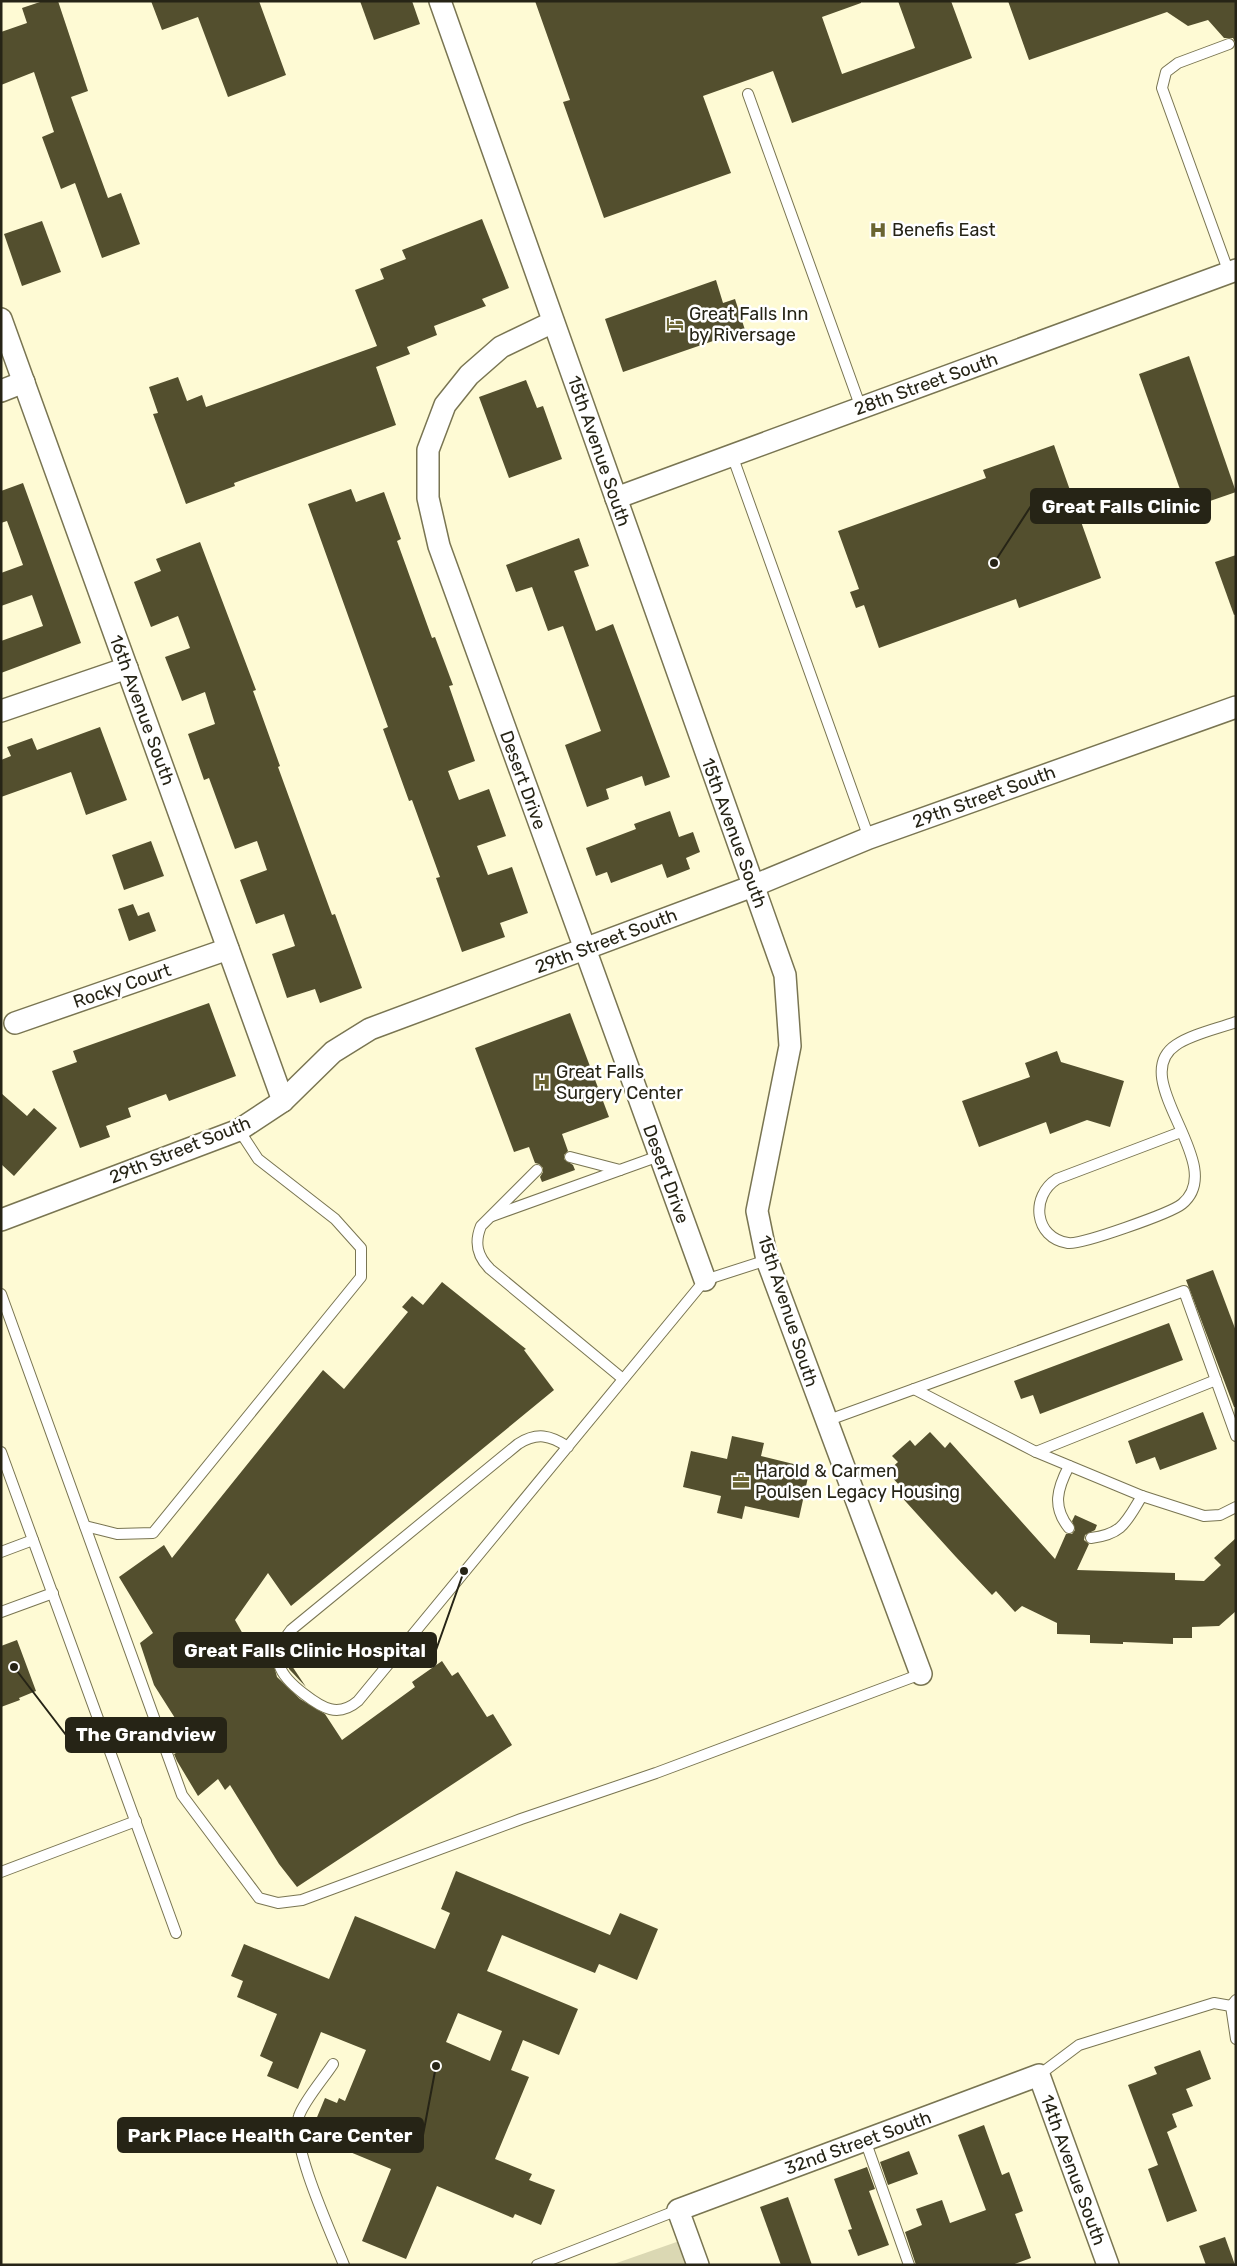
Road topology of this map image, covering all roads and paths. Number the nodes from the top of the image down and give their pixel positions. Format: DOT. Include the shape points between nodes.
graph roads {
  1 [pos="440,1"];
  2 [pos="1230,44"];
  3 [pos="748,94"];
  4 [pos="1232,271"];
  5 [pos="1,319"];
  6 [pos="553,322"];
  7 [pos="24,382"];
  8 [pos="1,391"];
  9 [pos="861,408"];
  10 [pos="732,455"];
  11 [pos="616,498"];
  12 [pos="127,668"];
  13 [pos="1236,707"];
  14 [pos="1,711"];
  15 [pos="869,838"];
  16 [pos="753,886"];
  17 [pos="228,948"];
  18 [pos="584,949"];
  19 [pos="1236,1022"];
  20 [pos="15,1023"];
  21 [pos="283,1101"];
  22 [pos="239,1130"];
  23 [pos="1181,1132"];
  24 [pos="570,1156"];
  25 [pos="660,1156"];
  26 [pos="538,1170"];
  27 [pos="620,1170"];
  28 [pos="489,1217"];
  29 [pos="1,1220"];
  30 [pos="767,1260"];
  31 [pos="705,1280"];
  32 [pos="1,1294"];
  33 [pos="623,1379"];
  34 [pos="1216,1380"];
  35 [pos="914,1389"];
  36 [pos="826,1421"];
  37 [pos="1236,1436"];
  38 [pos="568,1447"];
  39 [pos="1,1452"];
  40 [pos="1036,1452"];
  41 [pos="1069,1466"];
  42 [pos="1142,1496"];
  43 [pos="1236,1508"];
  44 [pos="85,1526"];
  45 [pos="1069,1528"];
  46 [pos="1091,1538"];
  47 [pos="33,1540"];
  48 [pos="1,1552"];
  49 [pos="53,1593"];
  50 [pos="1,1612"];
  51 [pos="921,1674"];
  52 [pos="136,1821"];
  53 [pos="1,1872"];
  54 [pos="176,1933"];
  55 [pos="1234,2003"];
  56 [pos="1236,2039"];
  57 [pos="333,2064"];
  58 [pos="1039,2075"];
  59 [pos="865,2140"];
  60 [pos="678,2210"];
  61 [pos="344,2265"];
  62 [pos="537,2265"];
  63 [pos="698,2265"];
  64 [pos="909,2265"];
  65 [pos="1108,2265"];
  1 -- 6 [label="street, 15th Avenue South"];
  2 -- 4 [label="lane" via="1178,63 1166,72 1162,88"];
  3 -- 9 [label="lane"];
  4 -- 9 [label="street, 28th Street South"];
  5 -- 7 [label="street, 16th Avenue South"];
  6 -- 11 [label="street, 15th Avenue South"];
  6 -- 18 [label="street, Desert Drive" via="501,347 470,375 445,405 428,450 428,498 439,546"];
  7 -- 8 [label="street"];
  7 -- 12 [label="street, 16th Avenue South"];
  9 -- 10 [label="street, 28th Street South"];
  10 -- 11 [label="street, 28th Street South"];
  10 -- 15 [label="lane"];
  11 -- 16 [label="street, 15th Avenue South"];
  12 -- 14 [label="street"];
  12 -- 17 [label="street, 16th Avenue South"];
  13 -- 15 [label="street, 29th Street South"];
  15 -- 16 [label="street, 29th Street South"];
  16 -- 18 [label="street, 29th Street South"];
  16 -- 30 [label="street, 15th Avenue South" via="785,975 790,1046 756,1211"];
  17 -- 20 [label="street, Rocky Court"];
  17 -- 21 [label="street, 16th Avenue South"];
  18 -- 21 [label="street, 29th Street South" via="370,1029 333,1052"];
  18 -- 25 [label="street, Desert Drive"];
  19 -- 23 [label="lane" via="1182,1041 1165,1057 1162,1080"];
  21 -- 22 [label="street, 29th Street South"];
  22 -- 29 [label="street, 29th Street South"];
  22 -- 44 [label="lane" via="258,1159 335,1219 361,1248 361,1277 153,1533 117,1534"];
  23 -- 23 [label="lane" via="1196,1174 1193,1189 1182,1204 1079,1243 1060,1241 1045,1230 1040,1222 1038,1206 1050,1183"];
  24 -- 27 [label="lane"];
  25 -- 27 [label="lane"];
  25 -- 31 [label="street, Desert Drive"];
  26 -- 28 [label="lane"];
  27 -- 28 [label="lane"];
  28 -- 33 [label="lane" via="478,1235 478,1254 483,1262"];
  30 -- 31 [label="lane"];
  30 -- 36 [label="street, 15th Avenue South"];
  31 -- 33 [label="lane"];
  32 -- 44 [label="lane"];
  33 -- 38 [label="lane"];
  34 -- 35 [label="lane" via="1184,1291"];
  34 -- 37 [label="lane"];
  34 -- 40 [label="lane"];
  35 -- 36 [label="lane"];
  35 -- 40 [label="lane"];
  36 -- 51 [label="street, 15th Avenue South"];
  38 -- 38 [label="lane" via="358,1701 344,1710 327,1710 287,1681 280,1666 280,1649 291,1630 518,1444 539,1435"];
  39 -- 47 [label="lane"];
  40 -- 41 [label="lane"];
  41 -- 42 [label="lane"];
  41 -- 45 [label="lane" via="1057,1495 1062,1520"];
  42 -- 43 [label="lane" via="1204,1516 1220,1515"];
  42 -- 46 [label="lane" via="1120,1529 1109,1536"];
  44 -- 51 [label="lane" via="182,1795 259,1898 278,1903 302,1900"];
  47 -- 48 [label="lane"];
  47 -- 49 [label="lane"];
  49 -- 50 [label="lane"];
  49 -- 52 [label="lane"];
  52 -- 53 [label="lane"];
  52 -- 54 [label="lane"];
  55 -- 56 [label="lane"];
  55 -- 58 [label="lane" via="1214,2003 1079,2045"];
  57 -- 61 [label="lane" via="299,2115 296,2131 300,2151"];
  58 -- 59 [label="street, 32nd Street South"];
  58 -- 65 [label="street, 14th Avenue South"];
  59 -- 60 [label="street, 32nd Street South"];
  59 -- 64 [label="lane"];
  60 -- 62 [label="lane"];
  60 -- 63 [label="street"];
}
